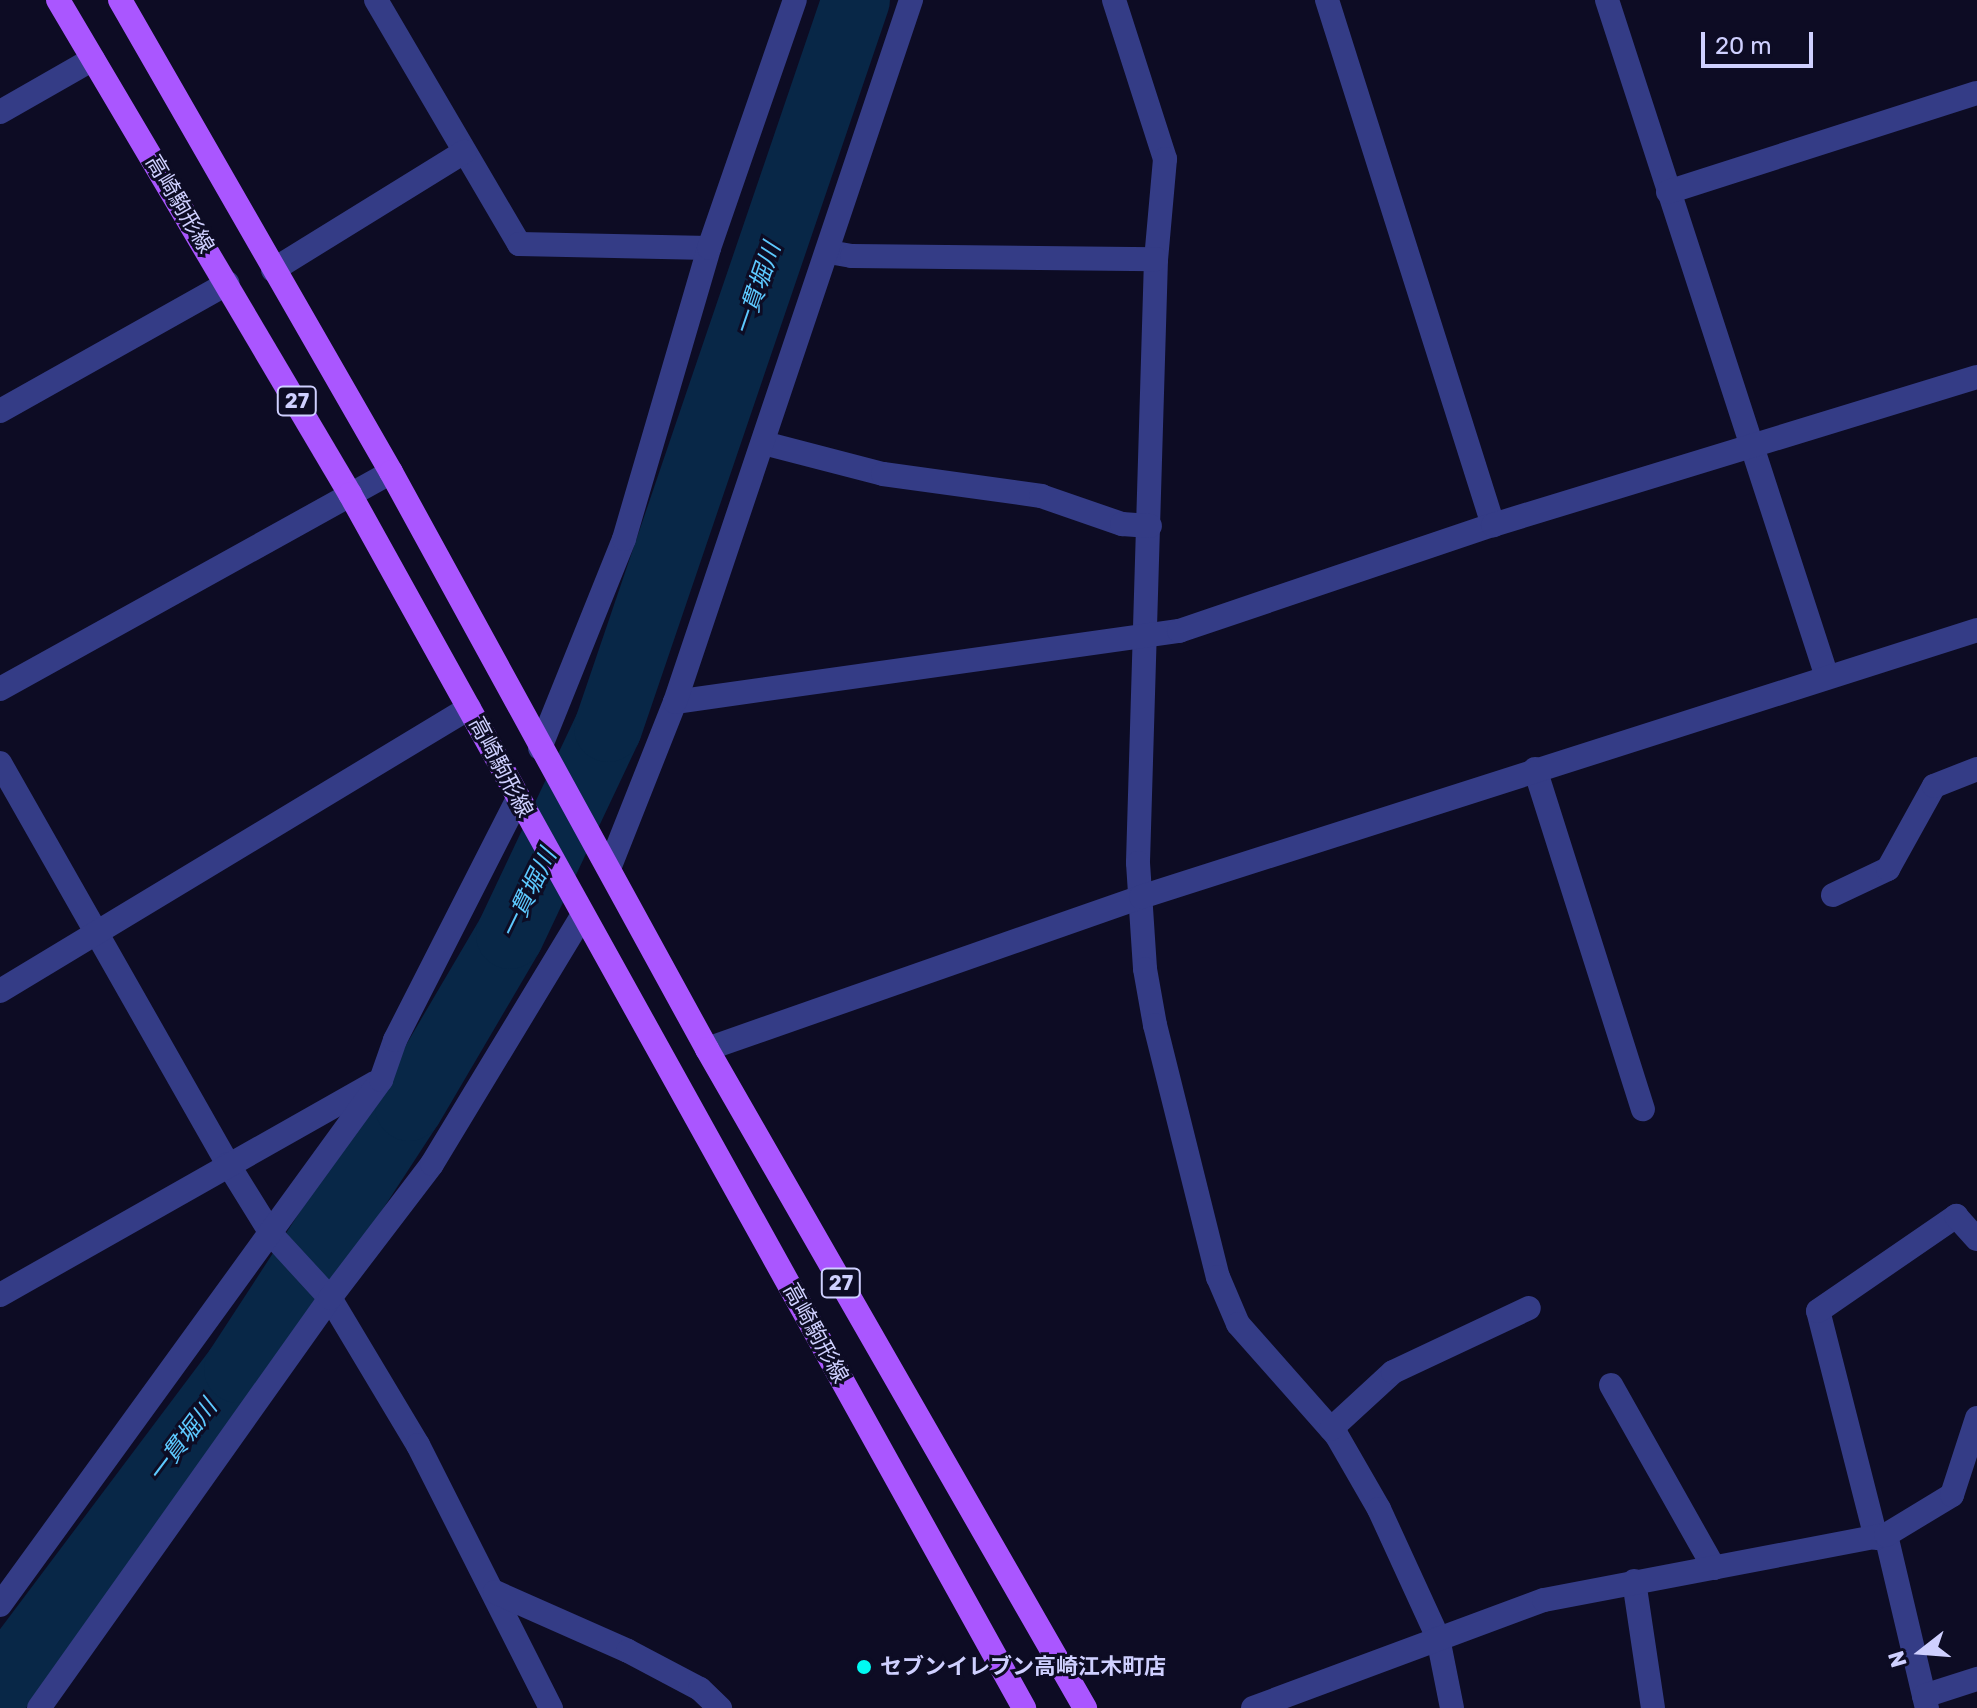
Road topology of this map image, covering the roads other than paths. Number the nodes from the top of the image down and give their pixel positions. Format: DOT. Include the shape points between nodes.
graph roads {
  1 [pos="58,0"];
  2 [pos="120,0"];
  3 [pos="376,0"];
  4 [pos="795,0"];
  5 [pos="911,0"];
  6 [pos="1114,0"];
  7 [pos="1327,0"];
  8 [pos="1607,0"];
  9 [pos="93,59"];
  10 [pos="1977,93"];
  11 [pos="0,112"];
  12 [pos="464,152"];
  13 [pos="1668,192"];
  14 [pos="709,248"];
  15 [pos="829,252"];
  16 [pos="1156,259"];
  17 [pos="273,270"];
  18 [pos="228,283"];
  19 [pos="1977,377"];
  20 [pos="0,411"];
  21 [pos="764,443"];
  22 [pos="1748,446"];
  23 [pos="391,472"];
  24 [pos="350,494"];
  25 [pos="1493,525"];
  26 [pos="1150,526"];
  27 [pos="1977,630"];
  28 [pos="1148,635"];
  29 [pos="1826,674"];
  30 [pos="0,689"];
  31 [pos="675,702"];
  32 [pos="469,708"];
  33 [pos="543,753"];
  34 [pos="0,763"];
  35 [pos="1535,769"];
  36 [pos="1977,769"];
  37 [pos="520,804"];
  38 [pos="606,860"];
  39 [pos="1833,895"];
  40 [pos="1141,897"];
  41 [pos="579,908"];
  42 [pos="95,935"];
  43 [pos="0,991"];
  44 [pos="707,1049"];
  45 [pos="381,1080"];
  46 [pos="1643,1109"];
  47 [pos="228,1164"];
  48 [pos="272,1235"];
  49 [pos="1977,1239"];
  50 [pos="0,1295"];
  51 [pos="330,1298"];
  52 [pos="1529,1308"];
  53 [pos="1611,1385"];
  54 [pos="1977,1418"];
  55 [pos="1331,1429"];
  56 [pos="1881,1537"];
  57 [pos="1714,1568"];
  58 [pos="25,1571"];
  59 [pos="1634,1581"];
  60 [pos="0,1585"];
  61 [pos="495,1592"];
  62 [pos="0,1605"];
  63 [pos="1438,1638"];
  64 [pos="1977,1679"];
  65 [pos="1926,1702"];
  66 [pos="39,1708"];
  67 [pos="551,1708"];
  68 [pos="720,1708"];
  69 [pos="1024,1708"];
  70 [pos="1085,1708"];
  71 [pos="1253,1708"];
  72 [pos="1452,1708"];
  73 [pos="1653,1708"];
  1 -- 9 [label="main road, 高崎駒形線 / 27"];
  2 -- 17 [label="main road, 高崎駒形線 / 27"];
  3 -- 12 [label="street"];
  4 -- 14 [label="street"];
  5 -- 15 [label="street"];
  6 -- 16 [label="street" via="1165,159"];
  7 -- 25 [label="street"];
  8 -- 13 [label="street"];
  9 -- 11 [label="street"];
  9 -- 18 [label="main road, 高崎駒形線 / 27"];
  10 -- 13 [label="street"];
  12 -- 14 [label="street" via="519,244"];
  12 -- 17 [label="street"];
  13 -- 22 [label="street"];
  14 -- 33 [label="street" via="624,539"];
  15 -- 16 [label="street"];
  15 -- 21 [label="street"];
  16 -- 26 [label="street"];
  17 -- 23 [label="main road, 高崎駒形線 / 27"];
  18 -- 20 [label="street"];
  18 -- 24 [label="main road, 高崎駒形線 / 27"];
  19 -- 22 [label="street"];
  21 -- 26 [label="street" via="883,474 1041,496 1122,524"];
  21 -- 31 [label="street"];
  22 -- 25 [label="street"];
  22 -- 29 [label="street"];
  23 -- 24 [label="street"];
  23 -- 33 [label="main road, 高崎駒形線 / 27"];
  24 -- 30 [label="street"];
  24 -- 32 [label="main road, 高崎駒形線 / 27"];
  25 -- 28 [label="street" via="1179,631"];
  26 -- 28 [label="street"];
  27 -- 29 [label="street"];
  28 -- 31 [label="street"];
  28 -- 40 [label="street" via="1140,747"];
  29 -- 35 [label="street"];
  31 -- 38 [label="street"];
  32 -- 37 [label="main road, 高崎駒形線 / 27"];
  32 -- 42 [label="street"];
  33 -- 38 [label="main road, 高崎駒形線 / 27"];
  34 -- 42 [label="street"];
  35 -- 40 [label="street"];
  35 -- 46 [label="street"];
  36 -- 39 [label="street" via="1934,786 1888,869"];
  37 -- 41 [label="main road, 高崎駒形線 / 27"];
  37 -- 45 [label="street" via="395,1040"];
  38 -- 44 [label="main road, 高崎駒形線 / 27"];
  40 -- 44 [label="street"];
  40 -- 55 [label="street" via="1155,1025 1218,1277 1238,1324"];
  41 -- 51 [label="street" via="432,1164"];
  41 -- 69 [label="main road, 高崎駒形線 / 27"];
  42 -- 43 [label="street"];
  42 -- 47 [label="street"];
  44 -- 70 [label="main road, 高崎駒形線 / 27"];
  45 -- 47 [label="street"];
  45 -- 48 [label="street"];
  47 -- 48 [label="street"];
  47 -- 50 [label="street"];
  48 -- 51 [label="street"];
  48 -- 58 [label="street"];
  49 -- 56 [label="street" via="1956,1216 1818,1311"];
  51 -- 61 [label="street" via="418,1445"];
  51 -- 66 [label="street"];
  52 -- 55 [label="street" via="1393,1372"];
  53 -- 57 [label="street"];
  54 -- 56 [label="street" via="1952,1495"];
  55 -- 63 [label="street" via="1379,1509"];
  56 -- 57 [label="street"];
  56 -- 65 [label="street"];
  57 -- 59 [label="street"];
  58 -- 60 [label="street"];
  58 -- 62 [label="street"];
  59 -- 63 [label="street" via="1544,1600"];
  59 -- 73 [label="street"];
  61 -- 67 [label="street"];
  61 -- 68 [label="street" via="628,1651 700,1689"];
  63 -- 71 [label="street"];
  63 -- 72 [label="street"];
  64 -- 65 [label="street"];
}
